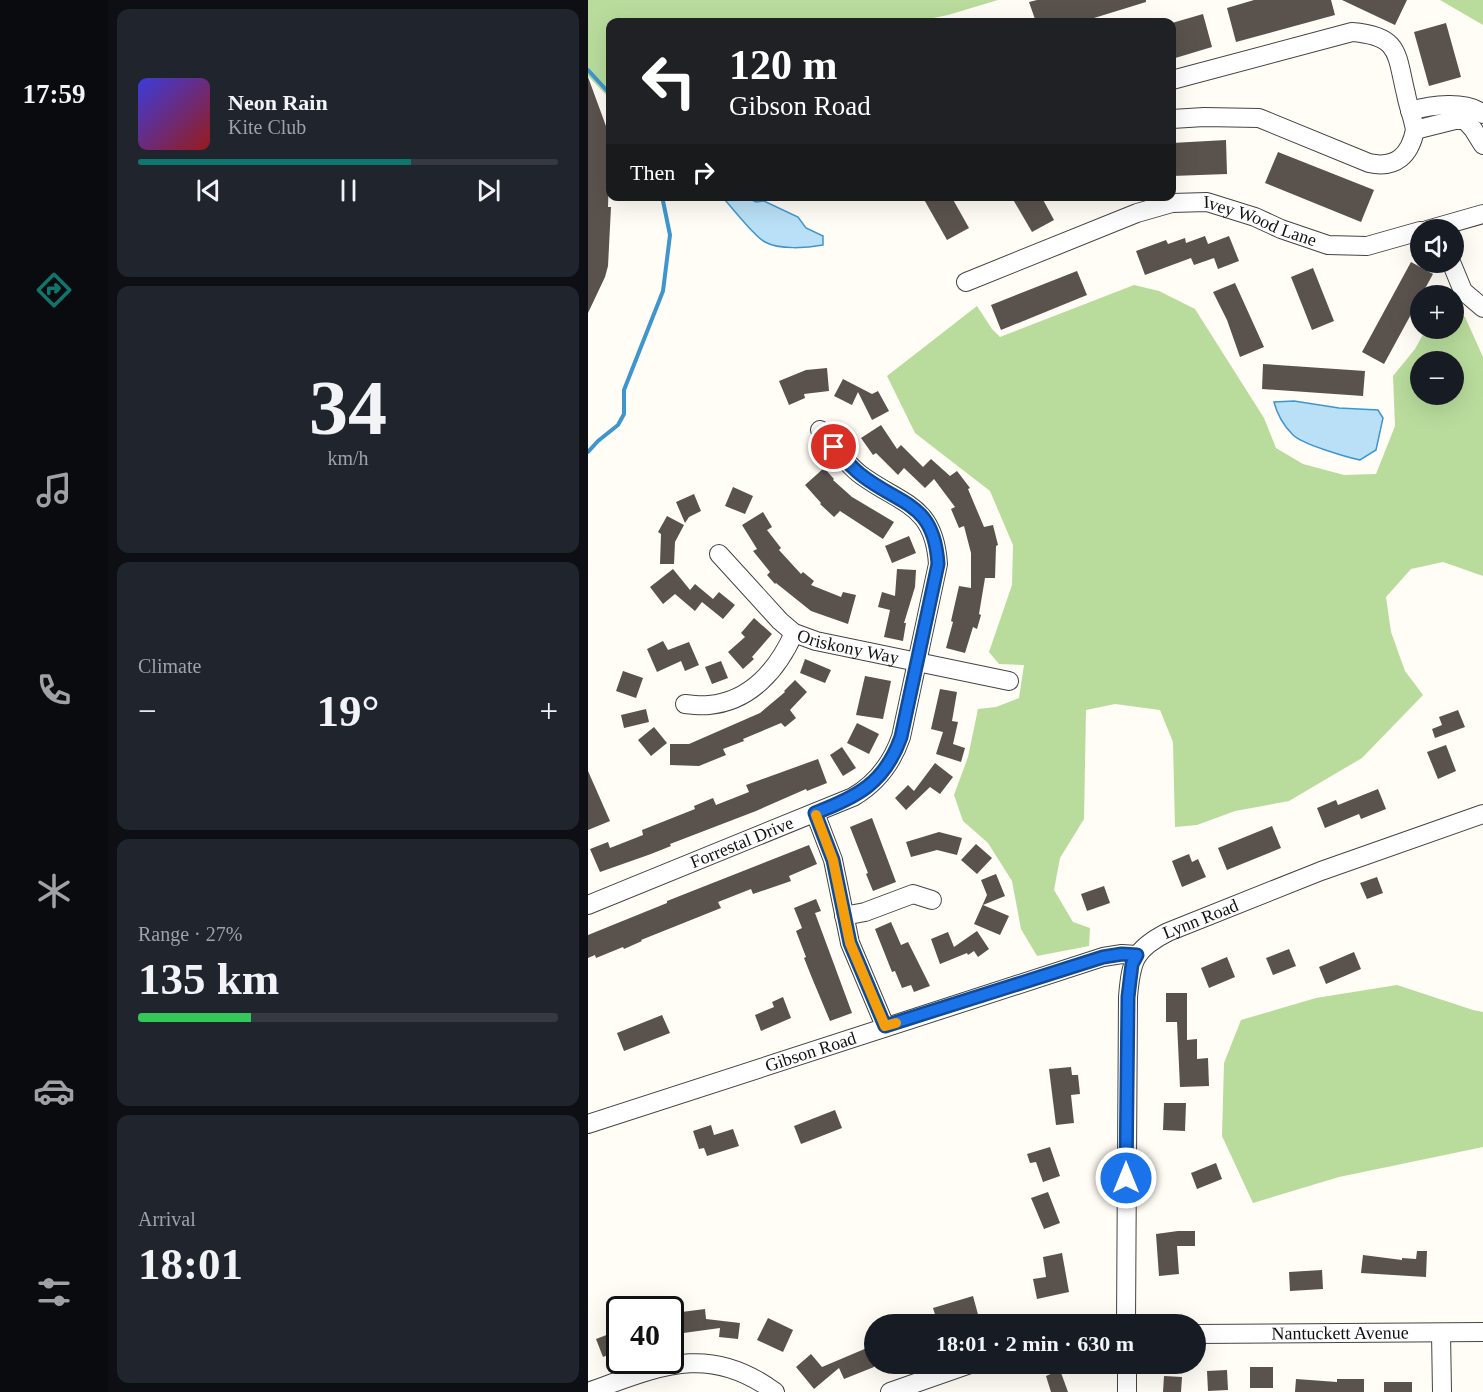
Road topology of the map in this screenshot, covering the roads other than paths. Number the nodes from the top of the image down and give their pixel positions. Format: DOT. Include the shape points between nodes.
graph roads {
  1 [pos="1176,79"];
  2 [pos="1410,111"];
  3 [pos="1483,114"];
  4 [pos="1176,119"];
  5 [pos="1415,130"];
  6 [pos="1483,145"];
  7 [pos="1483,214"];
  8 [pos="1464,220"];
  9 [pos="1410,234"];
  10 [pos="1456,273"];
  11 [pos="966,282"];
  12 [pos="1483,308"];
  13 [pos="820,430"];
  14 [pos="719,554"];
  15 [pos="794,633"];
  16 [pos="917,662"];
  17 [pos="1010,681"];
  18 [pos="685,704"];
  19 [pos="815,813"];
  20 [pos="1483,814"];
  21 [pos="932,900"];
  22 [pos="590,901"];
  23 [pos="844,916"];
  24 [pos="1137,955"];
  25 [pos="885,1026"];
  26 [pos="588,1124"];
  27 [pos="1126,1314"];
  28 [pos="1483,1332"];
  29 [pos="1441,1333"];
  30 [pos="1206,1334"];
  31 [pos="941,1374"];
  32 [pos="1127,1374"];
  33 [pos="588,1392"];
  34 [pos="775,1392"];
  35 [pos="890,1392"];
  36 [pos="1127,1392"];
  37 [pos="1442,1392"];
  1 -- 2 [label="street" via="1352,32 1363,33 1382,38 1399,56"];
  2 -- 3 [label="street" via="1453,104"];
  2 -- 5 [label="street"];
  4 -- 5 [label="street" via="1259,118 1380,165 1390,164 1407,152"];
  5 -- 6 [label="street" via="1465,120"];
  7 -- 8 [label="street"];
  9 -- 11 [label="street, Ivey Wood Lane" via="1367,246 1328,245 1208,202 1172,203 1137,213"];
  10 -- 12 [label="street" via="1463,291"];
  13 -- 16 [label="street, Forrestal Drive" via="859,474 912,506 929,527 938,564"];
  14 -- 15 [label="street, Oriskony Way"];
  15 -- 16 [label="street, Oriskony Way"];
  15 -- 18 [label="street" via="771,673 748,692 709,705"];
  16 -- 17 [label="street, Oriskony Way"];
  16 -- 19 [label="street, Forrestal Drive" via="901,737 888,766 860,793"];
  19 -- 22 [label="street, Forrestal Drive"];
  19 -- 23 [label="street" via="833,860"];
  20 -- 24 [label="street, Lynn Road" via="1321,871 1168,933 1148,943"];
  21 -- 23 [label="street" via="913,894"];
  23 -- 25 [label="street" via="850,943"];
  24 -- 25 [label="street, Gibson Road" via="1103,957"];
  24 -- 27 [label="street" via="1132,964 1128,997"];
  25 -- 26 [label="street, Gibson Road"];
  28 -- 29 [label="street, Nantuckett Avenue"];
  29 -- 30 [label="street, Nantuckett Avenue"];
  29 -- 37 [label="street"];
  31 -- 35 [label="street"];
  32 -- 36 [label="street"];
  33 -- 34 [label="street" via="652,1369 689,1362 729,1367"];
}
